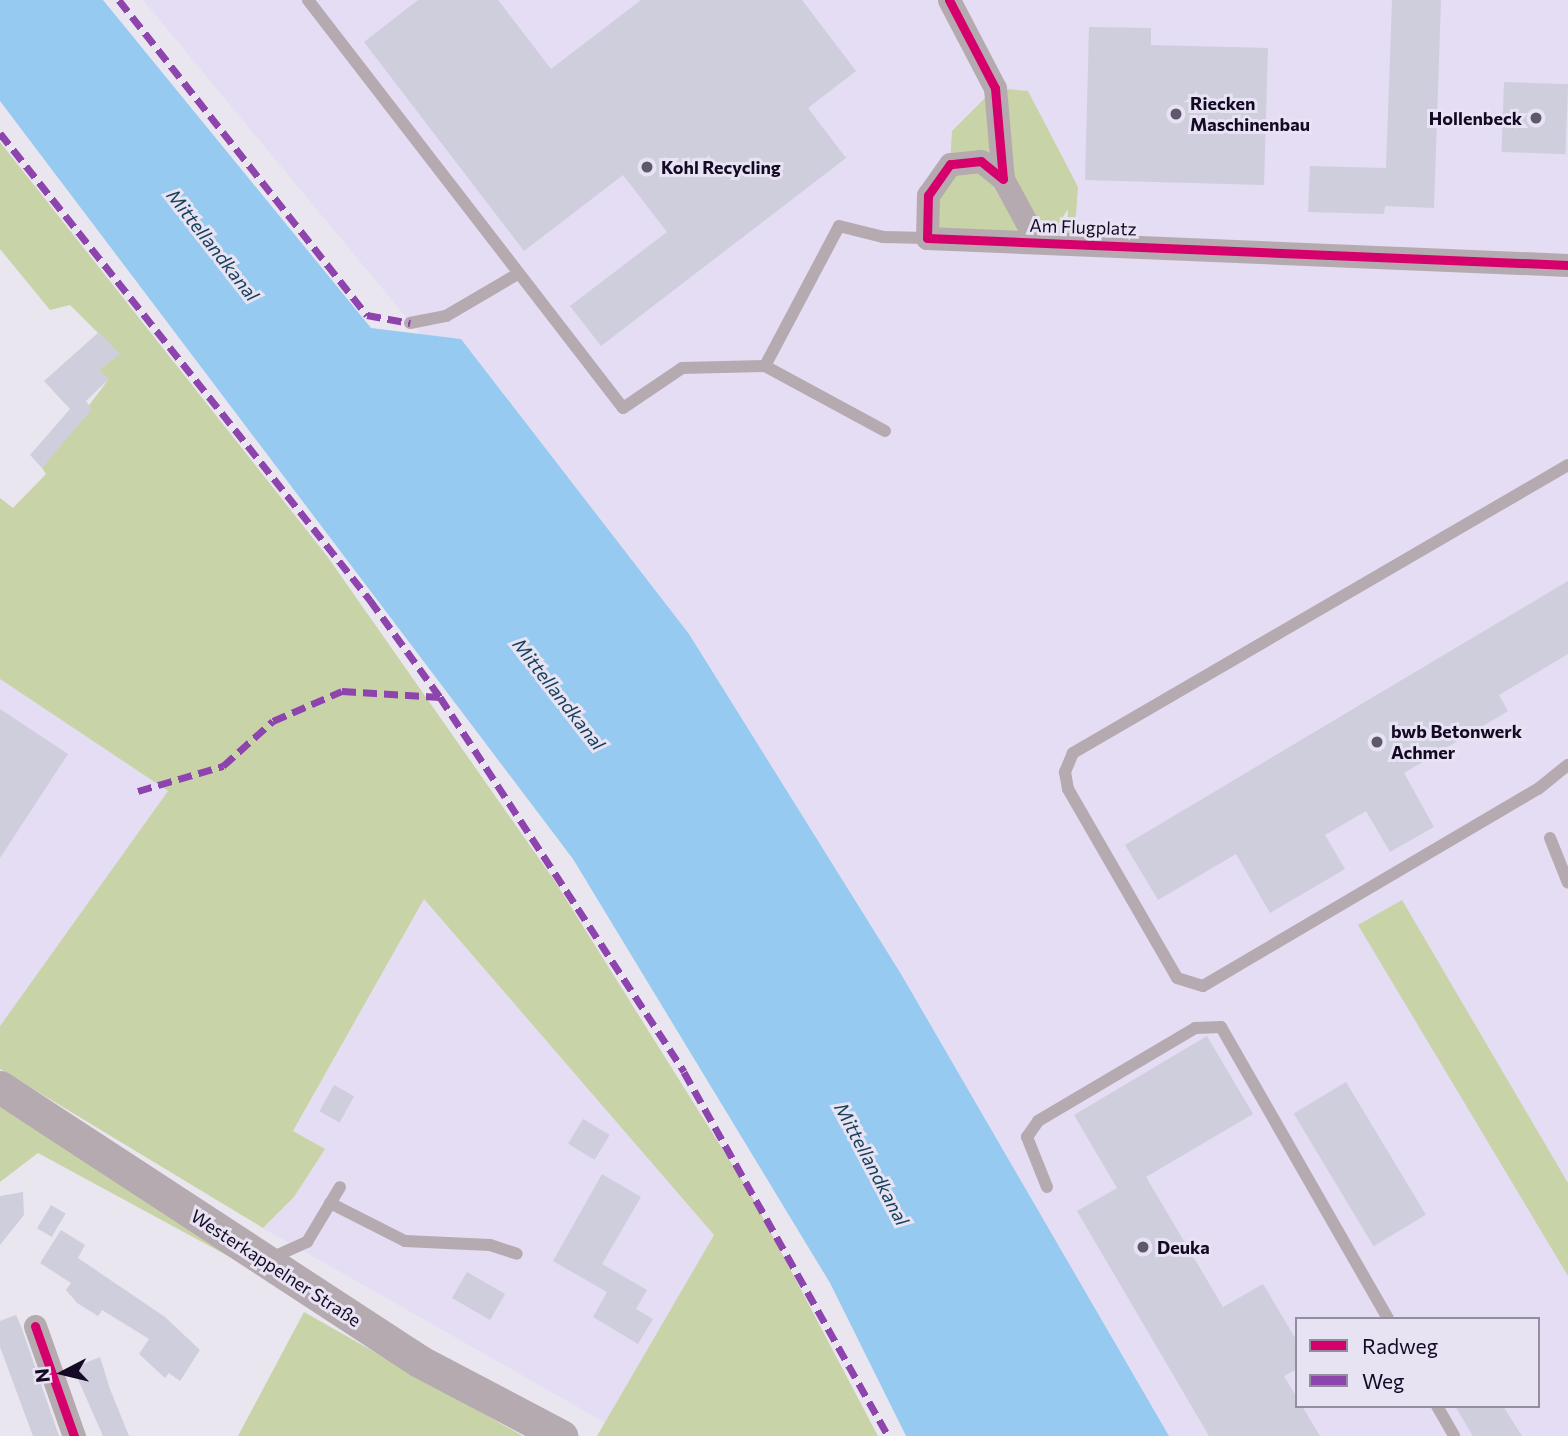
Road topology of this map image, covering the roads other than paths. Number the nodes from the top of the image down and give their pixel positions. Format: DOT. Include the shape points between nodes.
graph roads {
  1 [pos="308,0"];
  2 [pos="949,0"];
  3 [pos="1003,179"];
  4 [pos="928,238"];
  5 [pos="1036,240"];
  6 [pos="1568,265"];
  7 [pos="516,275"];
  8 [pos="410,323"];
  9 [pos="765,366"];
  10 [pos="885,431"];
  11 [pos="1568,465"];
  12 [pos="1568,765"];
  13 [pos="1550,838"];
  14 [pos="1568,883"];
  15 [pos="0,1087"];
  16 [pos="340,1186"];
  17 [pos="1047,1187"];
  18 [pos="330,1203"];
  19 [pos="516,1254"];
  20 [pos="265,1261"];
  21 [pos="1387,1317"];
  22 [pos="36,1326"];
  23 [pos="1438,1408"];
  24 [pos="516,1426"];
  25 [pos="74,1436"];
  26 [pos="561,1436"];
  27 [pos="1454,1436"];
  1 -- 7 [label="lane"];
  2 -- 3 [label="street, Am Flugplatz" via="995,88"];
  3 -- 4 [label="street" via="981,161 950,164 928,195"];
  3 -- 5 [label="street, Am Flugplatz"];
  4 -- 5 [label="street, Am Flugplatz"];
  4 -- 9 [label="lane" via="883,237 839,226"];
  5 -- 6 [label="street, Am Flugplatz"];
  7 -- 8 [label="lane" via="446,316"];
  7 -- 9 [label="lane" via="623,408 682,368"];
  9 -- 10 [label="lane"];
  11 -- 12 [label="lane" via="1073,754 1066,772 1068,789 1177,978 1203,986 1538,789"];
  13 -- 14 [label="lane"];
  15 -- 20 [label="main road, Westerkappelner Straße"];
  16 -- 18 [label="lane"];
  17 -- 21 [label="lane" via="1027,1137 1038,1121 1195,1028 1221,1027"];
  18 -- 19 [label="lane" via="405,1241 490,1245"];
  18 -- 20 [label="lane" via="307,1242"];
  20 -- 24 [label="main road, Westerkappelner Straße"];
  22 -- 25 [label="street"];
  23 -- 27 [label="lane"];
  24 -- 26 [label="main road, Westerkappelner Straße"];
}
